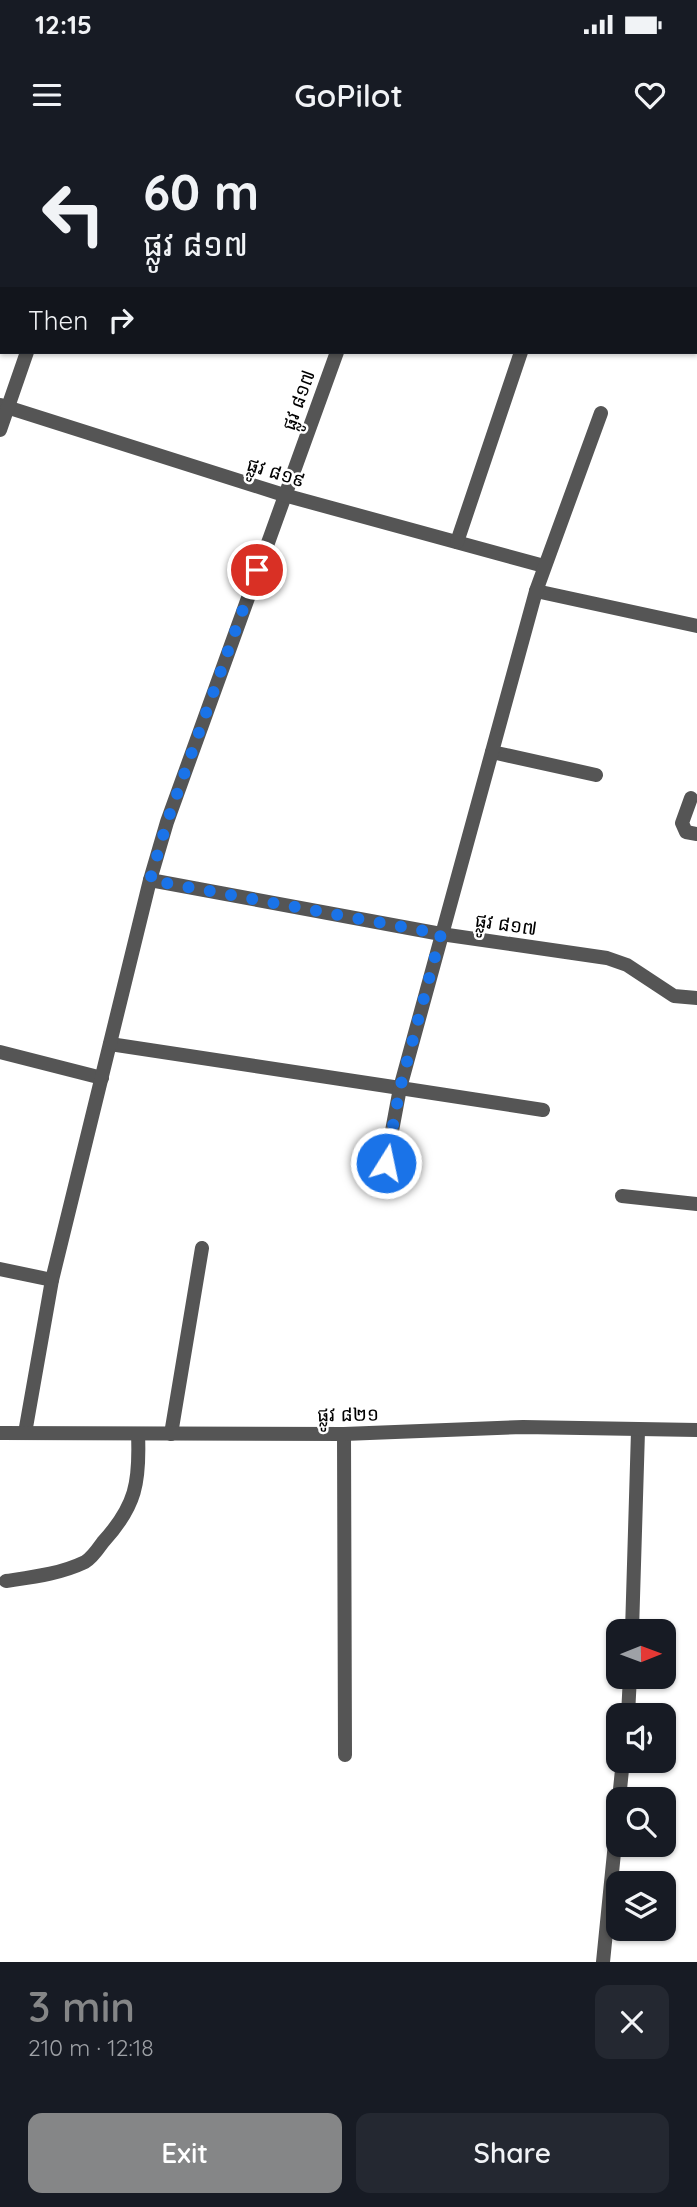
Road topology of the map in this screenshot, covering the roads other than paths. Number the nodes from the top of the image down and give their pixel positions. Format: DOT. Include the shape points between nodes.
graph roads {
  1 [pos="26,354"];
  2 [pos="336,354"];
  3 [pos="520,354"];
  4 [pos="3,405"];
  5 [pos="601,414"];
  6 [pos="0,429"];
  7 [pos="284,495"];
  8 [pos="457,542"];
  9 [pos="544,566"];
  10 [pos="536,591"];
  11 [pos="697,626"];
  12 [pos="492,752"];
  13 [pos="596,775"];
  14 [pos="691,798"];
  15 [pos="697,834"];
  16 [pos="150,880"];
  17 [pos="441,934"];
  18 [pos="697,998"];
  19 [pos="110,1044"];
  20 [pos="0,1052"];
  21 [pos="102,1078"];
  22 [pos="400,1088"];
  23 [pos="543,1110"];
  24 [pos="386,1163"];
  25 [pos="622,1196"];
  26 [pos="697,1204"];
  27 [pos="202,1248"];
  28 [pos="0,1269"];
  29 [pos="52,1280"];
  30 [pos="697,1430"];
  31 [pos="638,1431"];
  32 [pos="0,1433"];
  33 [pos="25,1433"];
  34 [pos="138,1434"];
  35 [pos="171,1434"];
  36 [pos="344,1434"];
  37 [pos="6,1581"];
  38 [pos="632,1619"];
  39 [pos="345,1755"];
  40 [pos="614,1857"];
  41 [pos="603,1962"];
  1 -- 4 [label="street"];
  2 -- 7 [label="street, ផ្លូវ ៨១៧"];
  3 -- 8 [label="street"];
  4 -- 6 [label="street"];
  4 -- 7 [label="street, ផ្លូវ ៨១៩"];
  5 -- 9 [label="street"];
  7 -- 8 [label="street, ផ្លូវ ៨១៩"];
  7 -- 16 [label="street, ផ្លូវ ៨១៧"];
  8 -- 9 [label="street, ផ្លូវ ៨១៩"];
  9 -- 10 [label="street"];
  10 -- 11 [label="street"];
  10 -- 12 [label="street"];
  12 -- 13 [label="street"];
  12 -- 17 [label="street"];
  14 -- 15 [label="street" via="682,823 686,832"];
  16 -- 17 [label="street, ផ្លូវ ៨១៧"];
  16 -- 19 [label="street"];
  17 -- 18 [label="street, ផ្លូវ ៨១៧" via="607,958 627,965 674,996"];
  17 -- 22 [label="street"];
  19 -- 21 [label="street"];
  19 -- 22 [label="street"];
  20 -- 21 [label="street"];
  21 -- 29 [label="street"];
  22 -- 23 [label="street"];
  22 -- 24 [label="street"];
  25 -- 26 [label="street"];
  27 -- 35 [label="street"];
  28 -- 29 [label="street"];
  29 -- 33 [label="street"];
  30 -- 31 [label="street, ផ្លូវ ៨២១"];
  31 -- 36 [label="street, ផ្លូវ ៨២១" via="523,1427"];
  31 -- 38 [label="street"];
  32 -- 33 [label="street, ផ្លូវ ៨២១"];
  33 -- 34 [label="street, ផ្លូវ ៨២១"];
  34 -- 35 [label="street, ផ្លូវ ៨២១"];
  34 -- 37 [label="street" via="134,1500 87,1561 46,1575"];
  35 -- 36 [label="street, ផ្លូវ ៨២១"];
  36 -- 39 [label="street"];
  40 -- 41 [label="street"];
}
